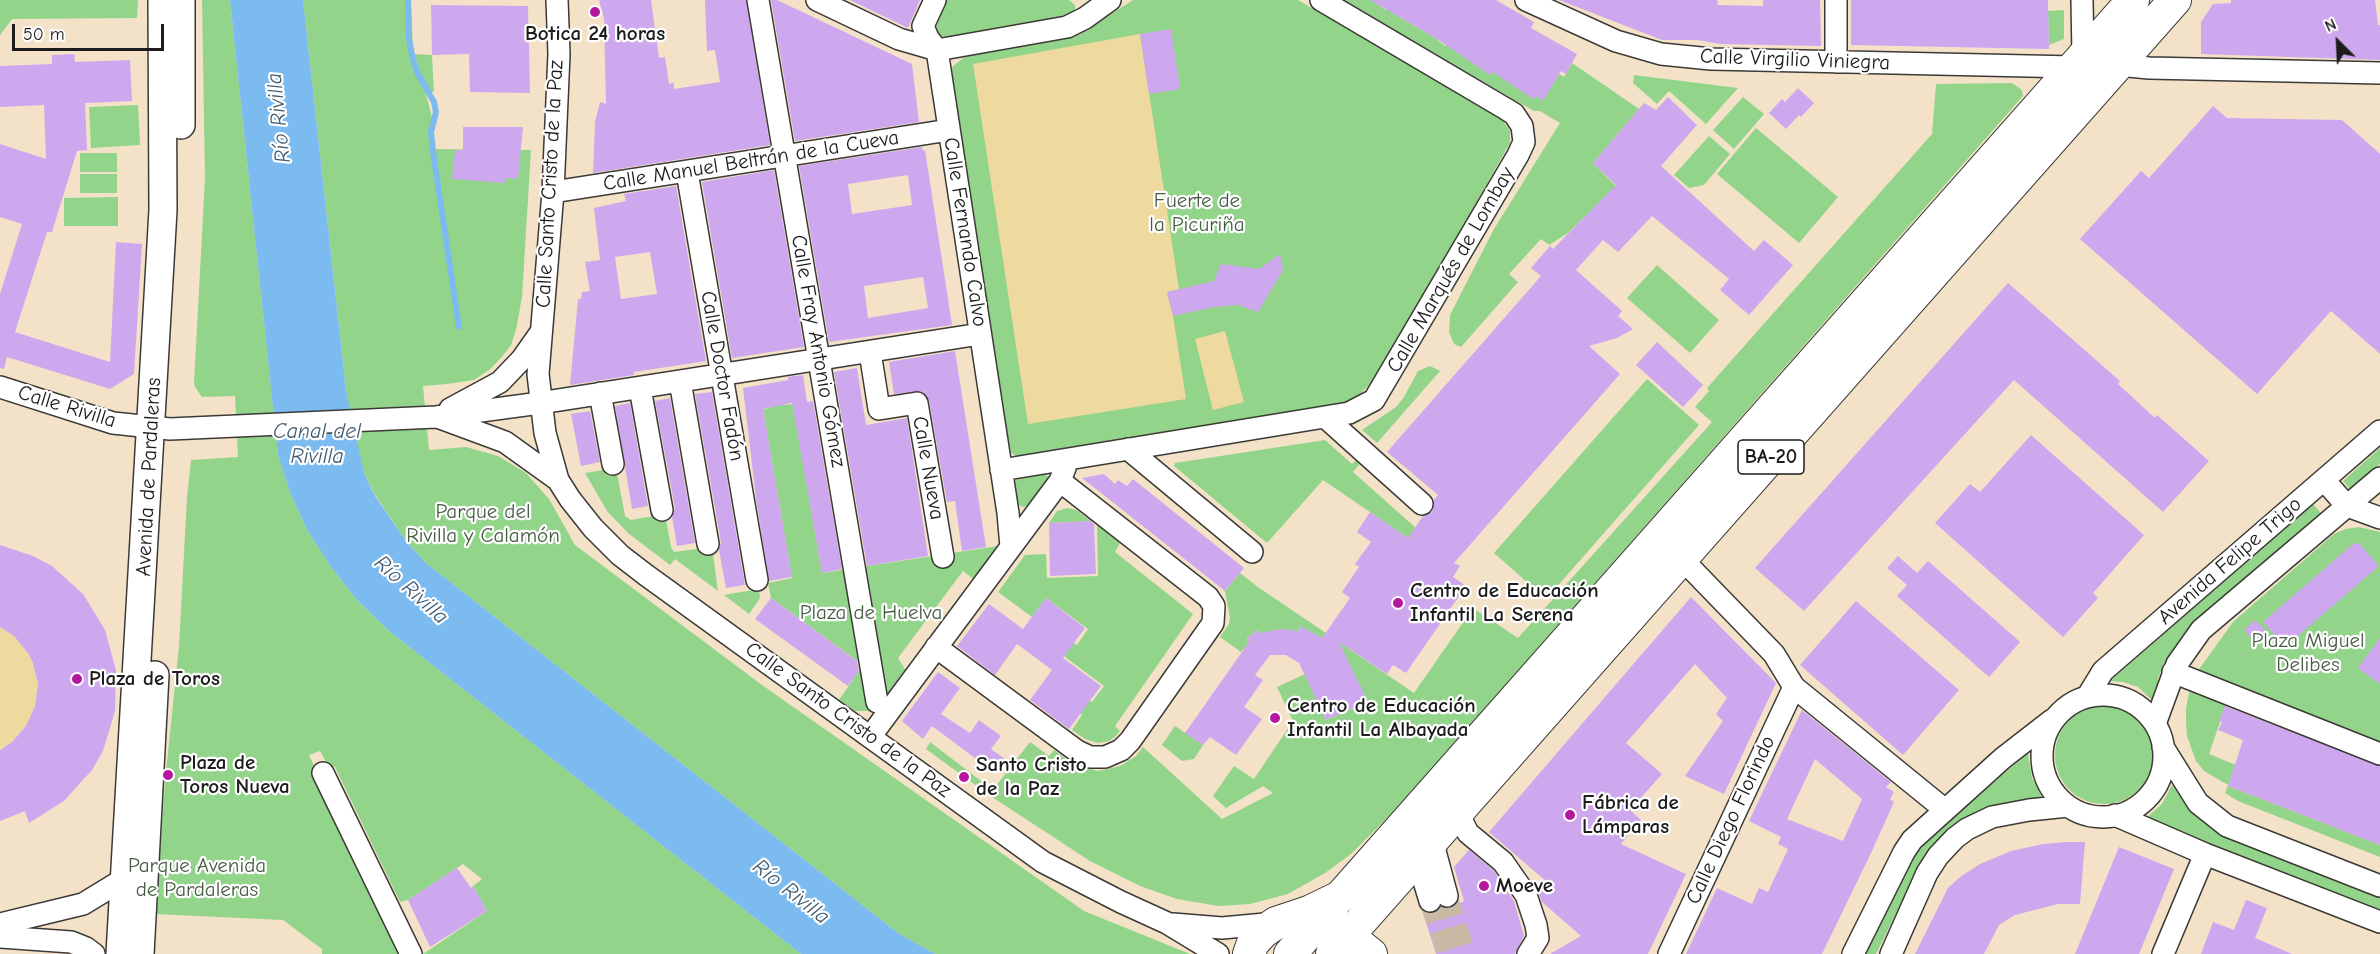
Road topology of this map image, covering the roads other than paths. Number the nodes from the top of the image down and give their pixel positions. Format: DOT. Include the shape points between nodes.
graph roads {
  1 [pos="162,0"];
  2 [pos="181,0"];
  3 [pos="557,0"];
  4 [pos="758,0"];
  5 [pos="817,0"];
  6 [pos="935,0"];
  7 [pos="1321,0"];
  8 [pos="1526,0"];
  9 [pos="1836,0"];
  10 [pos="2082,0"];
  11 [pos="2133,0"];
  12 [pos="2175,0"];
  13 [pos="1103,2"];
  14 [pos="937,50"];
  15 [pos="1836,62"];
  16 [pos="2078,62"];
  17 [pos="2118,65"];
  18 [pos="2380,73"];
  19 [pos="949,130"];
  20 [pos="785,156"];
  21 [pos="687,172"];
  22 [pos="553,192"];
  23 [pos="542,331"];
  24 [pos="980,334"];
  25 [pos="870,352"];
  26 [pos="820,360"];
  27 [pos="722,375"];
  28 [pos="680,381"];
  29 [pos="0,387"];
  30 [pos="640,387"];
  31 [pos="600,393"];
  32 [pos="540,403"];
  33 [pos="434,417"];
  34 [pos="1325,417"];
  35 [pos="160,428"];
  36 [pos="2380,431"];
  37 [pos="1128,449"];
  38 [pos="1068,459"];
  39 [pos="613,464"];
  40 [pos="1001,470"];
  41 [pos="2380,478"];
  42 [pos="558,480"];
  43 [pos="2324,480"];
  44 [pos="1060,481"];
  45 [pos="1422,504"];
  46 [pos="2347,506"];
  47 [pos="662,510"];
  48 [pos="2380,518"];
  49 [pos="708,544"];
  50 [pos="1011,547"];
  51 [pos="1252,552"];
  52 [pos="944,557"];
  53 [pos="1681,558"];
  54 [pos="757,580"];
  55 [pos="936,647"];
  56 [pos="2174,672"];
  57 [pos="1794,687"];
  58 [pos="2087,697"];
  59 [pos="877,702"];
  60 [pos="2055,718"];
  61 [pos="2155,724"];
  62 [pos="870,737"];
  63 [pos="2163,747"];
  64 [pos="2380,754"];
  65 [pos="323,773"];
  66 [pos="2068,806"];
  67 [pos="1461,808"];
  68 [pos="1944,809"];
  69 [pos="2115,815"];
  70 [pos="1429,844"];
  71 [pos="2205,854"];
  72 [pos="145,860"];
  73 [pos="124,879"];
  74 [pos="2380,886"];
  75 [pos="1439,898"];
  76 [pos="1331,908"];
  77 [pos="2380,922"];
  78 [pos="1167,923"];
  79 [pos="1276,923"];
  80 [pos="0,924"];
  81 [pos="0,937"];
  82 [pos="1359,943"];
  83 [pos="94,954"];
  84 [pos="120,954"];
  85 [pos="140,954"];
  86 [pos="411,954"];
  87 [pos="1218,954"];
  88 [pos="1249,954"];
  89 [pos="1290,954"];
  90 [pos="1528,954"];
  91 [pos="1669,954"];
  92 [pos="1853,954"];
  93 [pos="1891,954"];
  94 [pos="2163,954"];
  1 -- 35 [label="main road, Avenida de Pardaleras"];
  2 -- 35 [label="main road, Avenida de Pardaleras" via="182,211"];
  3 -- 22 [label="street, Calle Santo Cristo de la Paz" via="559,54"];
  4 -- 20 [label="street, Calle Fray Antonio Gómez"];
  5 -- 14 [label="street" via="899,39"];
  6 -- 14 [label="street, Calle Fernando Calvo" via="923,26"];
  7 -- 34 [label="street, Calle Marqués de Lombay" via="1514,114 1522,126 1524,142 1374,400 1349,413"];
  8 -- 15 [label="street, Calle Virgilio Viniegra" via="1606,37 1661,54"];
  9 -- 15 [label="street"];
  10 -- 16 [label="street"];
  11 -- 16 [label="highway, BA-20"];
  12 -- 17 [label="highway, BA-20"];
  13 -- 14 [label="street" via="1067,27"];
  14 -- 19 [label="street, Calle Fernando Calvo"];
  15 -- 16 [label="street, Calle Virgilio Viniegra"];
  16 -- 76 [label="highway, BA-20"];
  17 -- 18 [label="street"];
  17 -- 53 [label="highway, BA-20"];
  19 -- 20 [label="street, Calle Manuel Beltrán de la Cueva"];
  19 -- 24 [label="street, Calle Fernando Calvo"];
  20 -- 21 [label="street, Calle Manuel Beltrán de la Cueva"];
  20 -- 26 [label="street, Calle Fray Antonio Gómez"];
  21 -- 22 [label="street, Calle Manuel Beltrán de la Cueva"];
  21 -- 27 [label="street, Calle Doctor Fadón"];
  22 -- 23 [label="street, Calle Santo Cristo de la Paz"];
  23 -- 32 [label="street, Calle Santo Cristo de la Paz"];
  23 -- 33 [label="street, Calle Santo Cristo de la Paz" via="500,382"];
  24 -- 25 [label="street"];
  24 -- 40 [label="street, Calle Fernando Calvo"];
  25 -- 26 [label="street"];
  25 -- 52 [label="street, Calle Nueva" via="879,409 917,403"];
  26 -- 27 [label="street"];
  26 -- 59 [label="street, Calle Fray Antonio Gómez"];
  27 -- 28 [label="street"];
  27 -- 54 [label="street, Calle Doctor Fadón"];
  28 -- 30 [label="street"];
  28 -- 49 [label="street"];
  29 -- 35 [label="street, Calle Rivilla" via="113,423"];
  30 -- 31 [label="street"];
  30 -- 47 [label="street"];
  31 -- 32 [label="street"];
  31 -- 39 [label="street"];
  32 -- 33 [label="street, Calle Santo Cristo de la Paz"];
  32 -- 42 [label="street, Calle Santo Cristo de la Paz"];
  33 -- 35 [label="street, Calle Santo Cristo de la Paz"];
  33 -- 42 [label="street, Calle Santo Cristo de la Paz" via="505,442"];
  34 -- 37 [label="street, Calle Marqués de Lombay"];
  34 -- 45 [label="street"];
  35 -- 72 [label="main road, Avenida de Pardaleras"];
  35 -- 73 [label="main road, Avenida de Pardaleras"];
  36 -- 43 [label="street, Avenida Felipe Trigo"];
  37 -- 38 [label="street"];
  37 -- 51 [label="street"];
  38 -- 40 [label="street"];
  38 -- 44 [label="street"];
  40 -- 50 [label="street, Calle Fernando Calvo"];
  41 -- 46 [label="street, Avenida Felipe Trigo"];
  42 -- 62 [label="street, Calle Santo Cristo de la Paz" via="593,528 620,555"];
  43 -- 46 [label="street"];
  43 -- 58 [label="street, Avenida Felipe Trigo" via="2103,671"];
  44 -- 50 [label="street"];
  44 -- 55 [label="street" via="1208,597 1214,606 1213,623 1130,741 1105,757 1090,757 1077,751"];
  46 -- 48 [label="street"];
  46 -- 56 [label="street, Avenida Felipe Trigo" via="2201,630"];
  50 -- 55 [label="street"];
  53 -- 57 [label="street" via="1774,654"];
  53 -- 67 [label="highway, BA-20"];
  55 -- 62 [label="street"];
  56 -- 61 [label="street, Avenida Felipe Trigo"];
  56 -- 64 [label="street"];
  57 -- 68 [label="street"];
  57 -- 91 [label="street, Calle Diego Florindo"];
  58 -- 60 [label="street" via="2070,704"];
  58 -- 61 [label="street" via="2123,698 2141,708"];
  60 -- 66 [label="street" via="2046,733 2042,765 2054,793"];
  60 -- 68 [label="street"];
  61 -- 63 [label="street"];
  62 -- 78 [label="street, Calle Santo Cristo de la Paz" via="1043,862"];
  63 -- 69 [label="street" via="2162,770 2154,788 2140,803"];
  63 -- 74 [label="street" via="2198,803 2227,826"];
  65 -- 86 [label="street"];
  66 -- 69 [label="street" via="2090,815"];
  66 -- 93 [label="street" via="1992,817 1955,838 1927,873"];
  67 -- 70 [label="highway, BA-20"];
  67 -- 90 [label="street" via="1468,833 1503,862 1526,895 1538,938"];
  68 -- 92 [label="street" via="1904,852"];
  69 -- 71 [label="street"];
  70 -- 75 [label="street" via="1420,868"];
  70 -- 82 [label="highway, BA-20"];
  71 -- 77 [label="street"];
  71 -- 94 [label="street"];
  72 -- 73 [label="street"];
  72 -- 85 [label="main road, Avenida de Pardaleras"];
  73 -- 80 [label="street" via="83,904"];
  73 -- 84 [label="main road, Avenida de Pardaleras"];
  76 -- 79 [label="highway"];
  76 -- 82 [label="highway" via="1336,925"];
  76 -- 89 [label="highway, BA-20"];
  78 -- 79 [label="street" via="1222,928"];
  78 -- 87 [label="street"];
  79 -- 88 [label="highway" via="1253,943"];
  81 -- 83 [label="street" via="70,942"];
}
